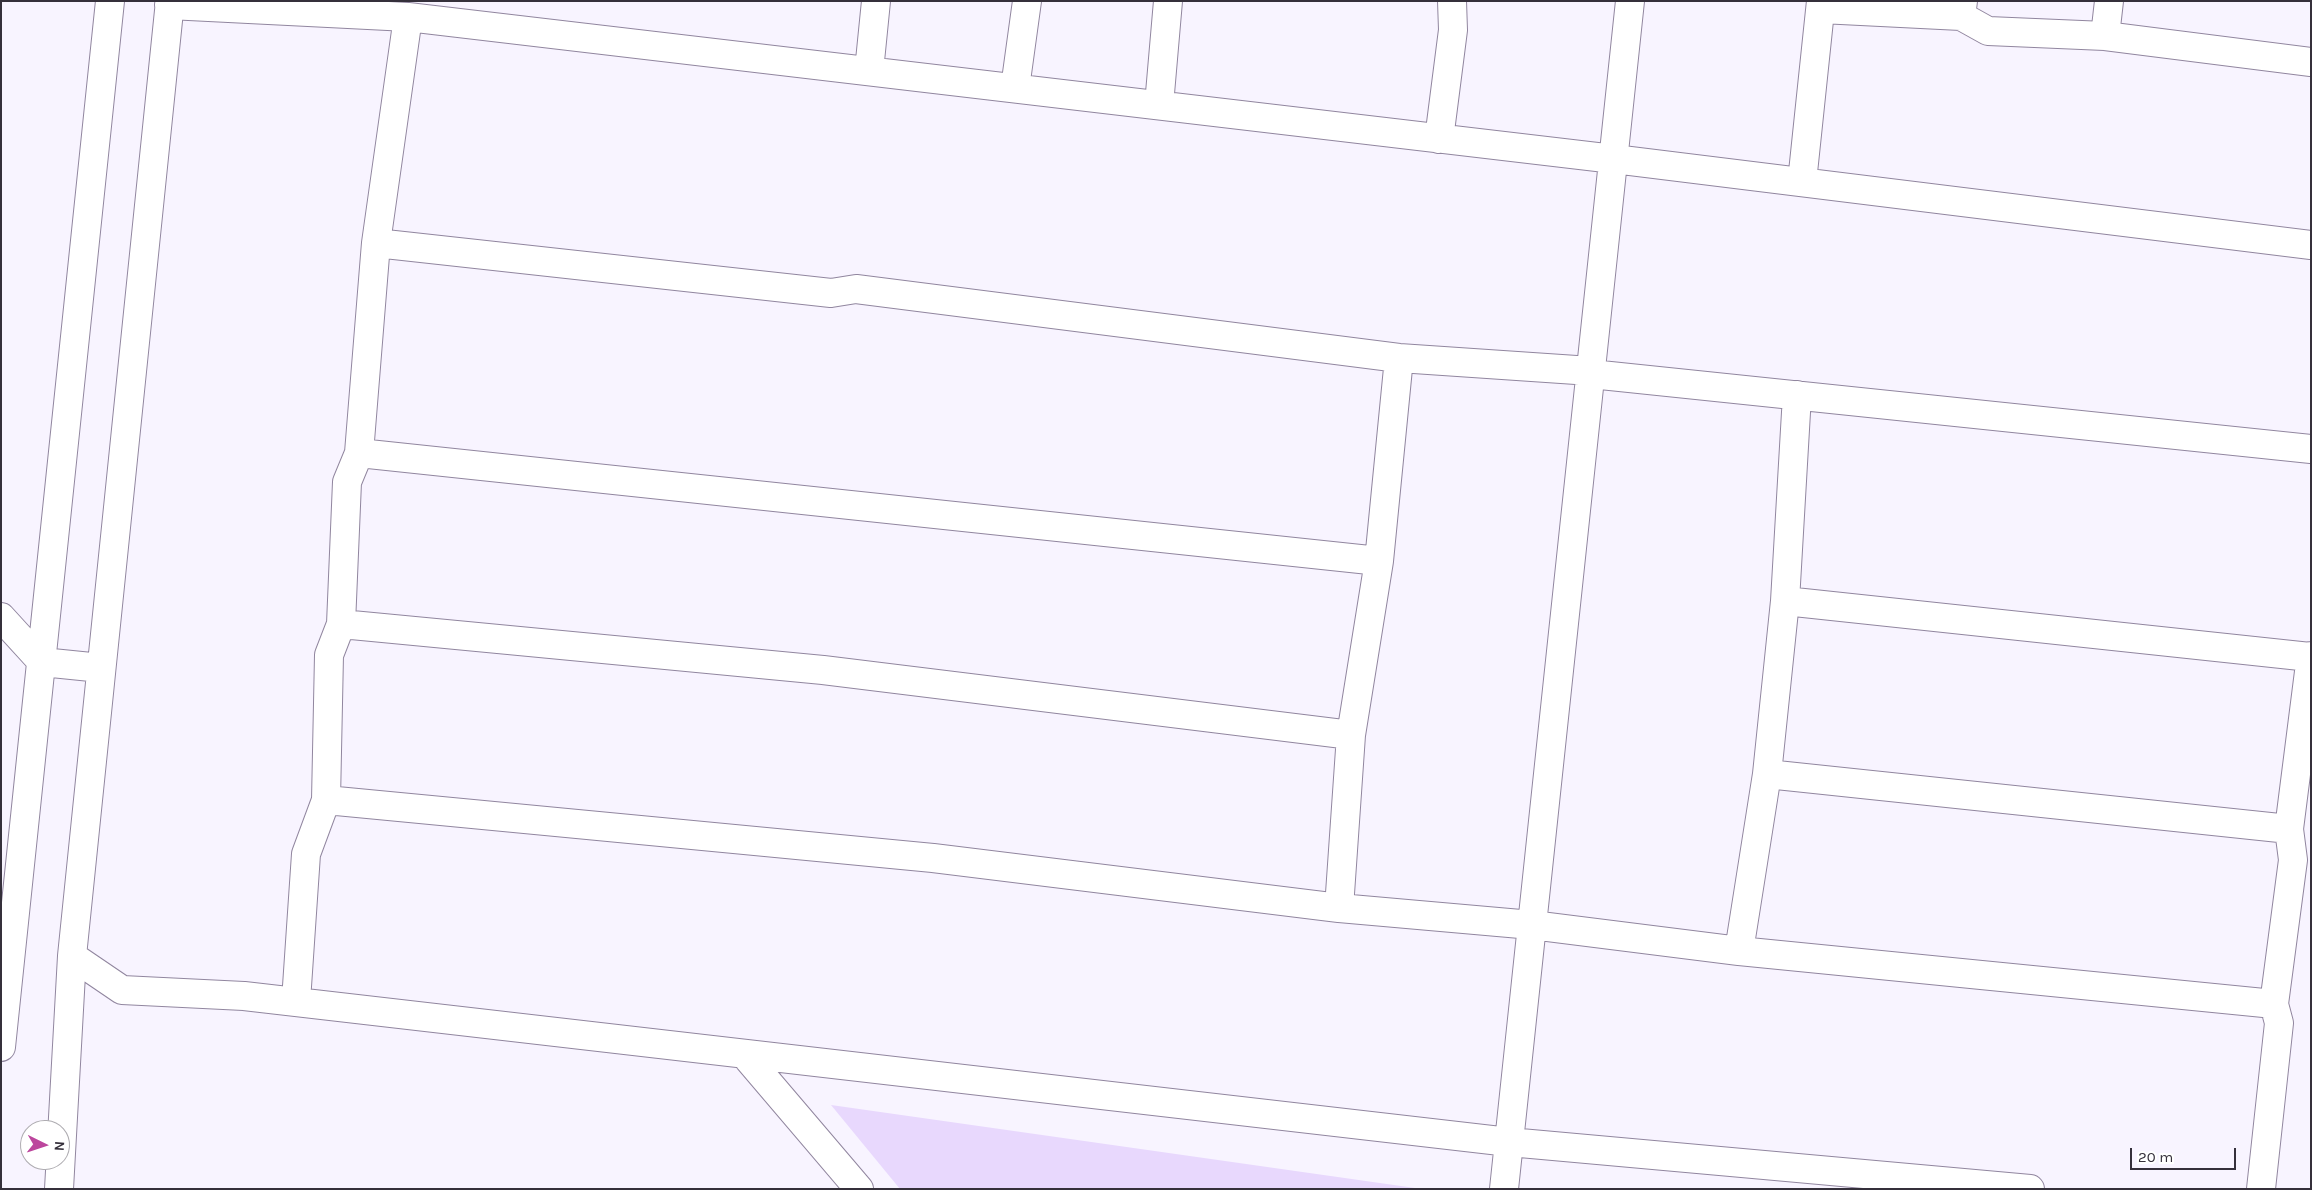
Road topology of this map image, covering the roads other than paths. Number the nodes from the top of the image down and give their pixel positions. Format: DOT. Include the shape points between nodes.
graph roads {
  1 [pos="110,1"];
  2 [pos="876,1"];
  3 [pos="1027,1"];
  4 [pos="1168,1"];
  5 [pos="1452,1"];
  6 [pos="1630,1"];
  7 [pos="2109,1"];
  8 [pos="170,3"];
  9 [pos="1821,5"];
  10 [pos="1962,9"];
  11 [pos="408,17"];
  12 [pos="2105,36"];
  13 [pos="2311,62"];
  14 [pos="869,71"];
  15 [pos="1015,88"];
  16 [pos="1159,105"];
  17 [pos="1439,139"];
  18 [pos="1614,159"];
  19 [pos="1802,182"];
  20 [pos="376,243"];
  21 [pos="2311,245"];
  22 [pos="1399,358"];
  23 [pos="1591,371"];
  24 [pos="1796,395"];
  25 [pos="2311,449"];
  26 [pos="359,452"];
  27 [pos="1379,561"];
  28 [pos="1785,601"];
  29 [pos="1,617"];
  30 [pos="341,624"];
  31 [pos="2310,656"];
  32 [pos="42,662"];
  33 [pos="101,668"];
  34 [pos="1351,735"];
  35 [pos="1767,774"];
  36 [pos="326,800"];
  37 [pos="2289,829"];
  38 [pos="1339,908"];
  39 [pos="1532,925"];
  40 [pos="1739,951"];
  41 [pos="72,956"];
  42 [pos="296,1002"];
  43 [pos="2274,1004"];
  44 [pos="1,1047"];
  45 [pos="744,1054"];
  46 [pos="1509,1142"];
  47 [pos="59,1189"];
  48 [pos="859,1189"];
  49 [pos="1504,1189"];
  50 [pos="2030,1189"];
  51 [pos="2261,1189"];
  1 -- 32 [label="street"];
  2 -- 14 [label="street"];
  3 -- 15 [label="street"];
  4 -- 16 [label="street"];
  5 -- 17 [label="street" via="1453,30"];
  6 -- 18 [label="street"];
  7 -- 12 [label="street"];
  8 -- 11 [label="street"];
  8 -- 33 [label="street"];
  9 -- 10 [label="street"];
  9 -- 19 [label="street"];
  10 -- 12 [label="street" via="1988,31"];
  11 -- 14 [label="street"];
  11 -- 20 [label="street"];
  12 -- 13 [label="street"];
  14 -- 15 [label="street"];
  15 -- 16 [label="street"];
  16 -- 17 [label="street"];
  17 -- 18 [label="street"];
  18 -- 19 [label="street"];
  18 -- 23 [label="street"];
  19 -- 21 [label="street"];
  20 -- 22 [label="street" via="831,293 856,289"];
  20 -- 26 [label="street"];
  22 -- 23 [label="street"];
  22 -- 27 [label="street"];
  23 -- 24 [label="street" via="1591,374"];
  23 -- 39 [label="street"];
  24 -- 25 [label="street"];
  24 -- 28 [label="street"];
  26 -- 27 [label="street"];
  26 -- 30 [label="street" via="347,482"];
  27 -- 34 [label="street"];
  28 -- 31 [label="street"];
  28 -- 35 [label="street"];
  29 -- 32 [label="street"];
  30 -- 34 [label="street" via="823,670"];
  30 -- 36 [label="street" via="330,655"];
  31 -- 37 [label="street"];
  32 -- 33 [label="street"];
  32 -- 44 [label="street"];
  33 -- 41 [label="street"];
  34 -- 38 [label="street"];
  35 -- 37 [label="street"];
  35 -- 40 [label="street"];
  36 -- 38 [label="street" via="933,858"];
  36 -- 42 [label="street" via="306,854"];
  37 -- 43 [label="street" via="2293,860"];
  38 -- 39 [label="street"];
  39 -- 40 [label="street"];
  39 -- 46 [label="street"];
  40 -- 43 [label="street"];
  41 -- 42 [label="street" via="122,990"];
  41 -- 47 [label="street"];
  42 -- 45 [label="street"];
  43 -- 51 [label="street" via="2279,1023"];
  45 -- 46 [label="street"];
  45 -- 48 [label="street"];
  46 -- 49 [label="street"];
  46 -- 50 [label="street"];
}
